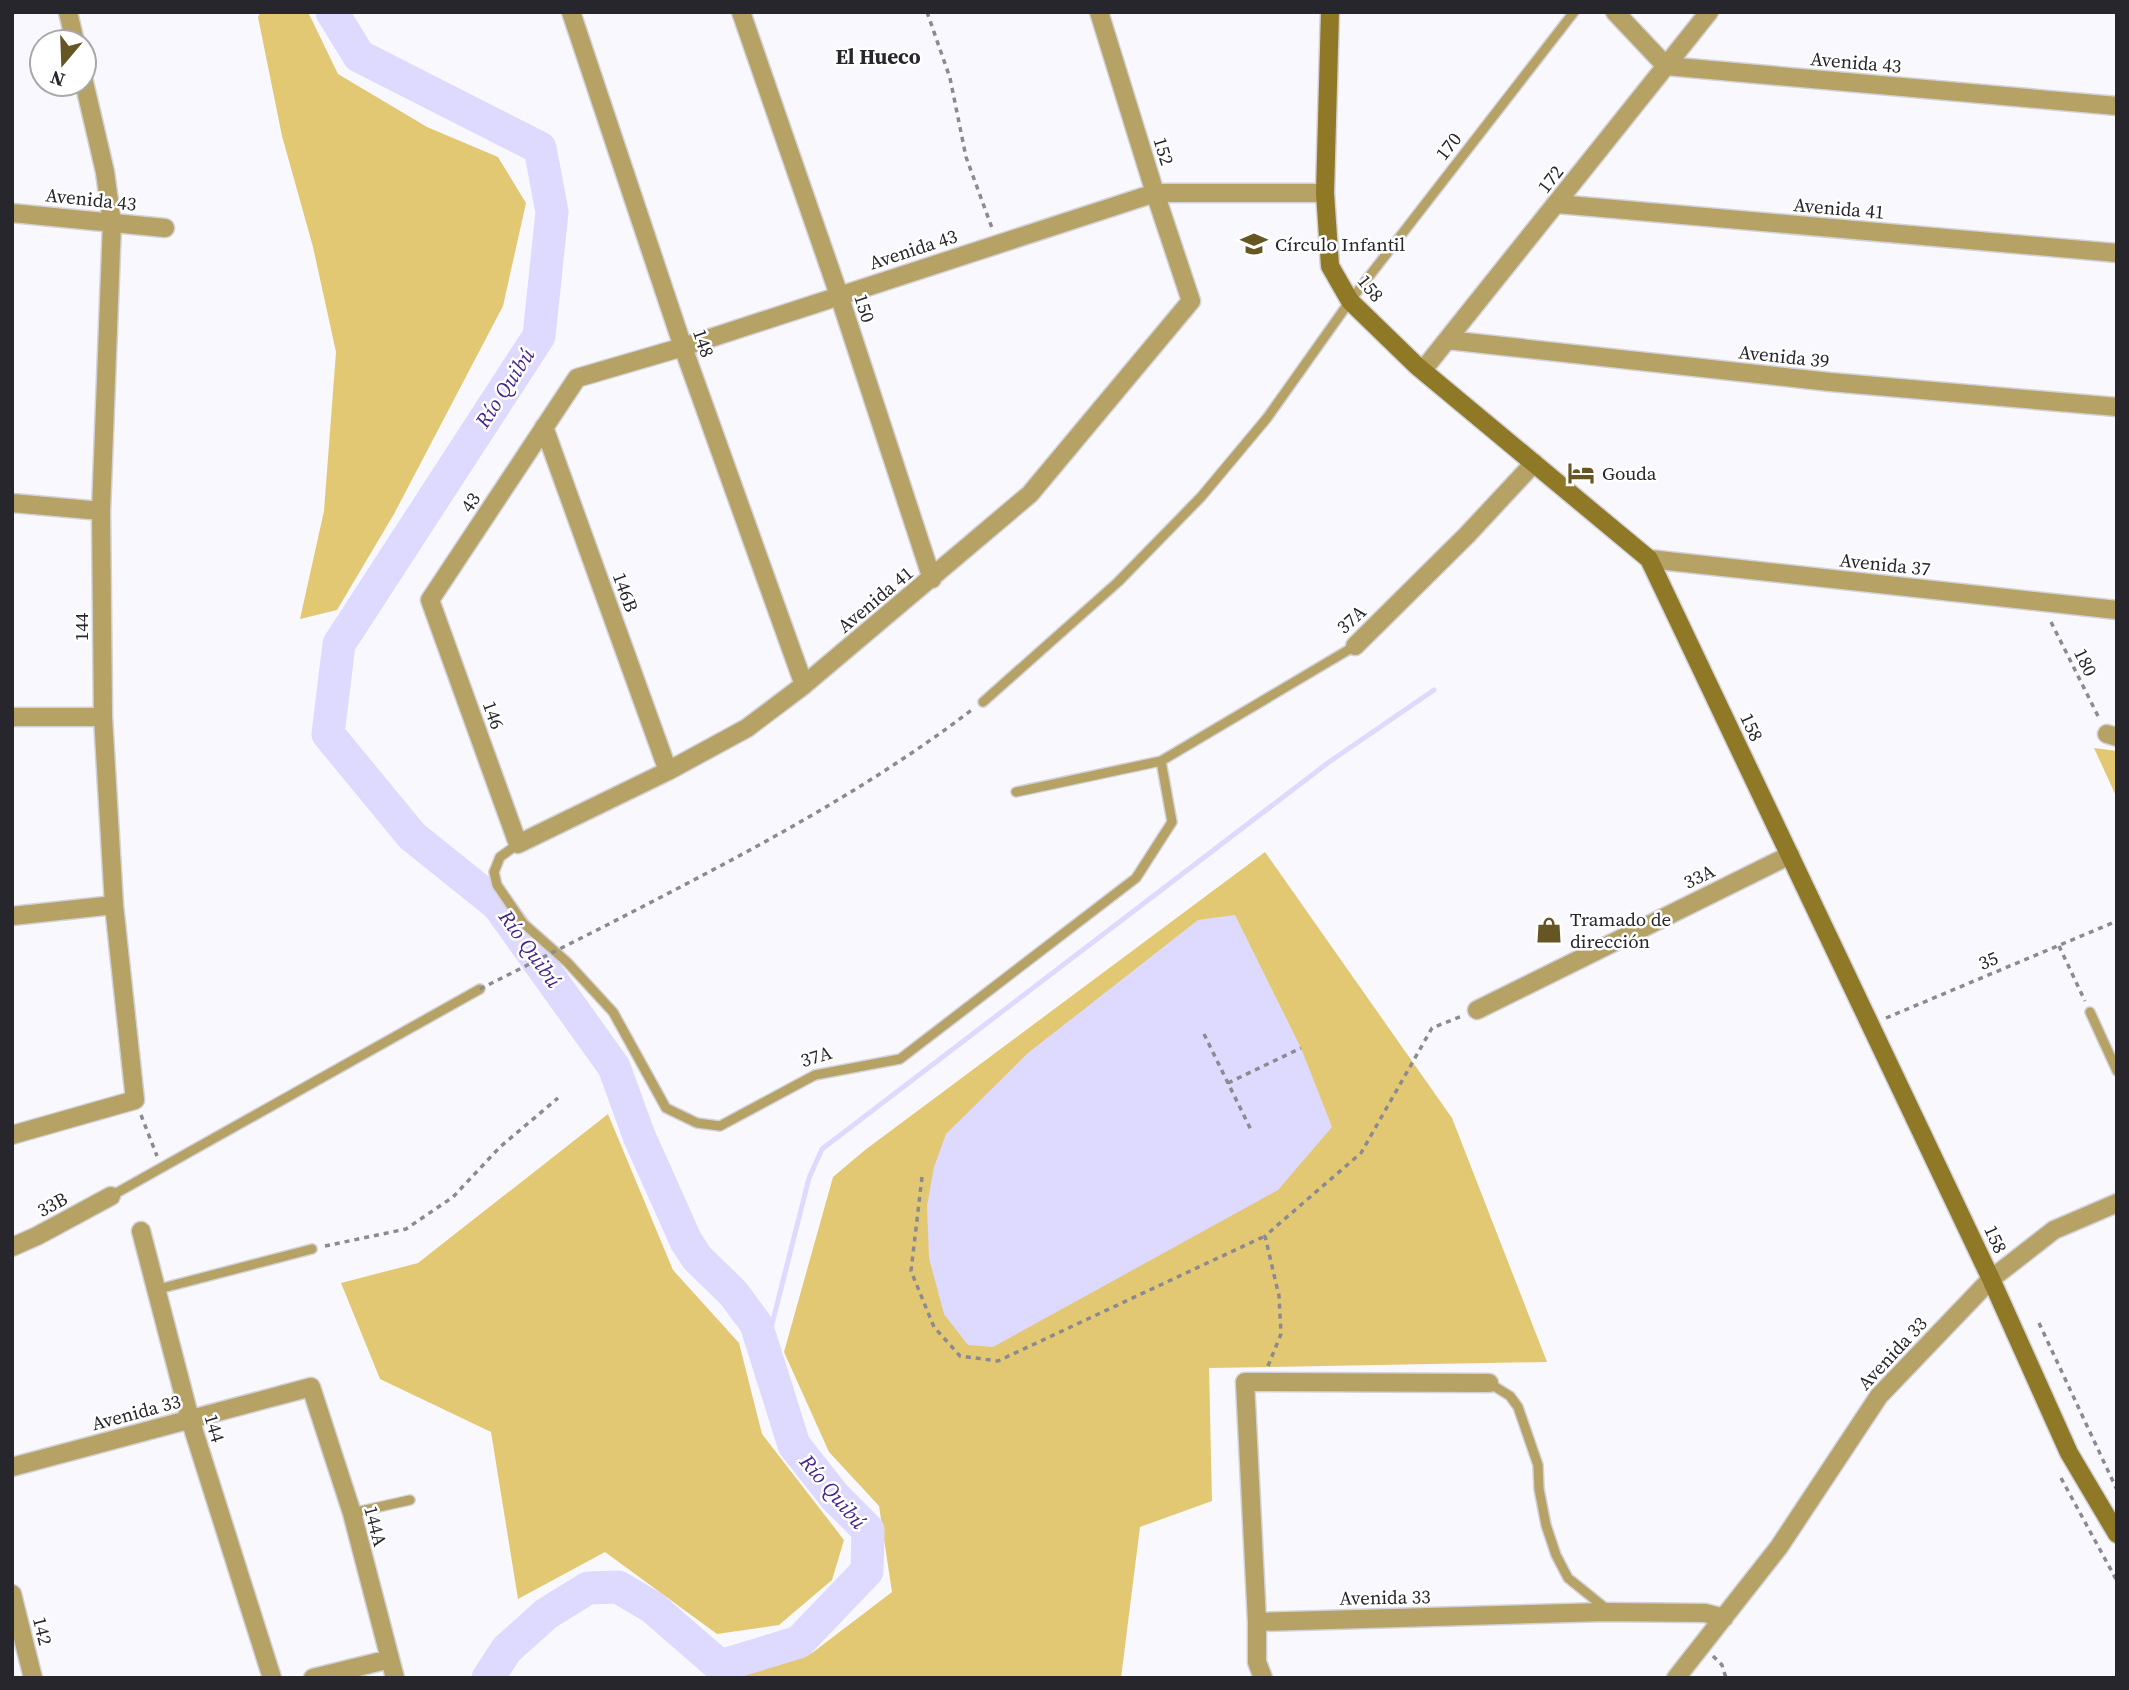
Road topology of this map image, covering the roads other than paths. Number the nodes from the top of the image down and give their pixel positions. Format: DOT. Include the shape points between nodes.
graph roads {
  1 [pos="571,12"];
  2 [pos="741,12"];
  3 [pos="1099,12"];
  4 [pos="1330,12"];
  5 [pos="1574,12"];
  6 [pos="1615,12"];
  7 [pos="1709,12"];
  8 [pos="1666,66"];
  9 [pos="88,98"];
  10 [pos="2117,106"];
  11 [pos="1155,193"];
  12 [pos="1325,193"];
  13 [pos="1557,204"];
  14 [pos="12,213"];
  15 [pos="112,222"];
  16 [pos="165,228"];
  17 [pos="2117,253"];
  18 [pos="839,295"];
  19 [pos="1191,301"];
  20 [pos="1350,301"];
  21 [pos="1447,340"];
  22 [pos="682,346"];
  23 [pos="1423,370"];
  24 [pos="2117,407"];
  25 [pos="544,427"];
  26 [pos="1534,463"];
  27 [pos="12,503"];
  28 [pos="102,511"];
  29 [pos="1649,559"];
  30 [pos="932,579"];
  31 [pos="430,600"];
  32 [pos="2117,610"];
  33 [pos="1354,646"];
  34 [pos="804,685"];
  35 [pos="983,702"];
  36 [pos="12,717"];
  37 [pos="103,717"];
  38 [pos="1161,761"];
  39 [pos="668,771"];
  40 [pos="1016,792"];
  41 [pos="518,844"];
  42 [pos="1790,855"];
  43 [pos="114,905"];
  44 [pos="12,916"];
  45 [pos="480,989"];
  46 [pos="1477,1010"];
  47 [pos="2090,1012"];
  48 [pos="2117,1072"];
  49 [pos="12,1135"];
  50 [pos="111,1196"];
  51 [pos="2117,1203"];
  52 [pos="141,1231"];
  53 [pos="12,1247"];
  54 [pos="312,1249"];
  55 [pos="1991,1279"];
  56 [pos="156,1290"];
  57 [pos="1489,1383"];
  58 [pos="311,1387"];
  59 [pos="190,1419"];
  60 [pos="12,1467"];
  61 [pos="410,1500"];
  62 [pos="352,1513"];
  63 [pos="2117,1534"];
  64 [pos="12,1594"];
  65 [pos="1605,1612"];
  66 [pos="1724,1618"];
  67 [pos="1258,1622"];
  68 [pos="390,1659"];
  69 [pos="1260,1670"];
  70 [pos="33,1678"];
  71 [pos="272,1678"];
  72 [pos="313,1678"];
  73 [pos="395,1678"];
  74 [pos="1676,1678"];
  1 -- 22 [label="street, 148"];
  2 -- 18 [label="street, 150"];
  3 -- 11 [label="street, 152"];
  4 -- 12 [label="street, 158"];
  5 -- 20 [label="lane, 170"];
  6 -- 8 [label="street"];
  7 -- 8 [label="street, 172"];
  8 -- 10 [label="street, Avenida 43"];
  8 -- 13 [label="street, 172"];
  9 -- 15 [label="street, 144"];
  11 -- 12 [label="street, Avenida 43"];
  11 -- 18 [label="street, Avenida 43"];
  11 -- 19 [label="street, 152"];
  12 -- 20 [label="street, 158" via="1330,266"];
  13 -- 17 [label="street, Avenida 41"];
  13 -- 21 [label="street, 172"];
  14 -- 15 [label="street, Avenida 43"];
  15 -- 16 [label="street, Avenida 43"];
  15 -- 28 [label="street, 144"];
  18 -- 22 [label="street, Avenida 43"];
  18 -- 30 [label="street, 150"];
  19 -- 30 [label="street, Avenida 41" via="1030,495"];
  20 -- 23 [label="street, 158"];
  20 -- 35 [label="lane, 170" via="1266,418 1201,498 1118,582"];
  21 -- 23 [label="street, 172"];
  21 -- 24 [label="street, Avenida 39" via="1830,382"];
  22 -- 25 [label="street, Avenida 43" via="577,378"];
  22 -- 34 [label="street, 148"];
  23 -- 26 [label="street, 158"];
  25 -- 31 [label="street, 43"];
  25 -- 39 [label="street, 146B"];
  26 -- 29 [label="street, 158"];
  26 -- 33 [label="street, 37A"];
  27 -- 28 [label="street"];
  28 -- 37 [label="street, 144"];
  29 -- 32 [label="street, Avenida 37"];
  29 -- 42 [label="street, 158"];
  30 -- 34 [label="street, Avenida 41"];
  31 -- 41 [label="street, 146"];
  33 -- 38 [label="lane, 37A"];
  34 -- 39 [label="street, Avenida 41" via="747,728"];
  36 -- 37 [label="street"];
  37 -- 43 [label="street, 144"];
  38 -- 40 [label="lane, 37A"];
  38 -- 41 [label="lane, 37A" via="1172,822 1136,878 900,1059 815,1075 720,1126 697,1123 666,1108 613,1012 523,923 497,885 495,872 499,857"];
  39 -- 41 [label="street, Avenida 41"];
  42 -- 46 [label="street, 33A"];
  42 -- 55 [label="street, 158"];
  43 -- 44 [label="street"];
  43 -- 49 [label="street, 144" via="135,1100"];
  45 -- 50 [label="lane"];
  47 -- 48 [label="lane"];
  50 -- 53 [label="street, 33B"];
  51 -- 55 [label="street, Avenida 33" via="2054,1230"];
  52 -- 56 [label="street, 144"];
  54 -- 56 [label="lane"];
  55 -- 63 [label="street, 158" via="2069,1453"];
  55 -- 66 [label="street, Avenida 33" via="1879,1395 1779,1547"];
  56 -- 59 [label="street, 144"];
  57 -- 65 [label="lane" via="1518,1406 1538,1465 1546,1525 1556,1555 1568,1577 1605,1607"];
  57 -- 67 [label="street" via="1245,1382"];
  58 -- 59 [label="street, Avenida 33"];
  58 -- 62 [label="street, 144A"];
  59 -- 60 [label="street, Avenida 33"];
  59 -- 71 [label="street, 144"];
  61 -- 62 [label="lane"];
  62 -- 68 [label="street, 144A"];
  64 -- 70 [label="street, 142"];
  65 -- 66 [label="street, Avenida 33" via="1705,1613"];
  65 -- 67 [label="street, Avenida 33"];
  66 -- 74 [label="street, Avenida 33"];
  67 -- 69 [label="street"];
  68 -- 72 [label="street"];
  68 -- 73 [label="street, 144A"];
}
